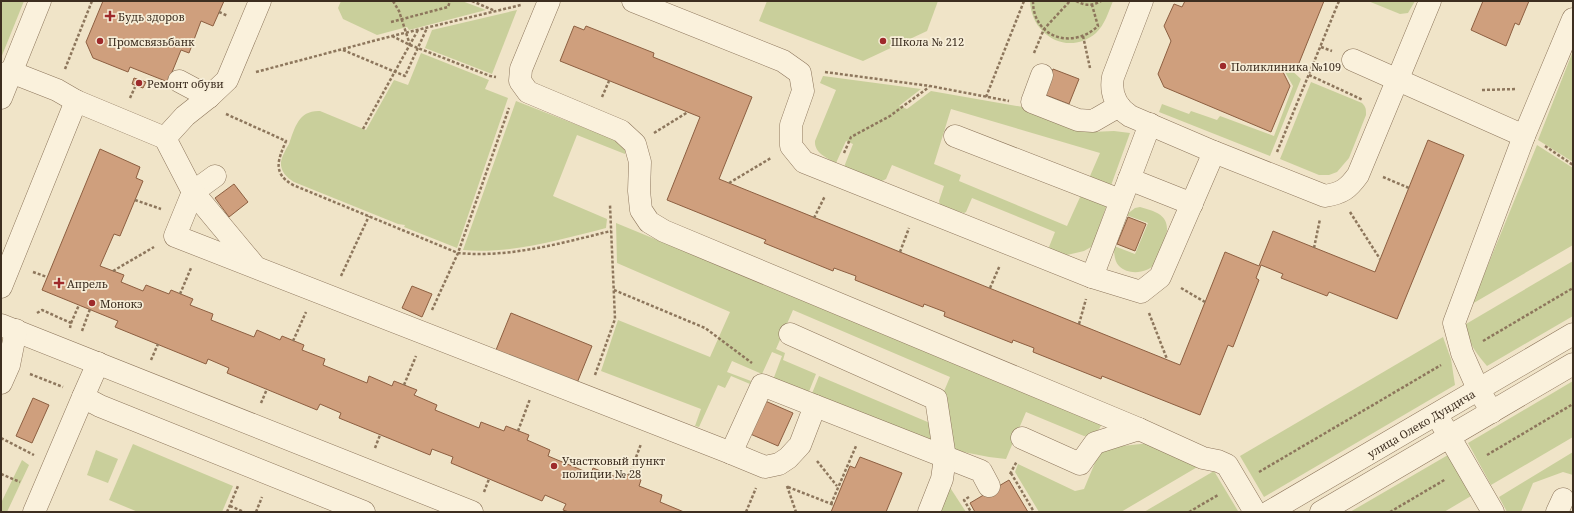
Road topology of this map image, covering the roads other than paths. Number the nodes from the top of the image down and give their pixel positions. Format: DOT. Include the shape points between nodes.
graph roads {
  1 [pos="40,1"];
  2 [pos="260,1"];
  3 [pos="549,1"];
  4 [pos="633,1"];
  5 [pos="1142,1"];
  6 [pos="1430,1"];
  7 [pos="1573,19"];
  8 [pos="1353,60"];
  9 [pos="6,73"];
  10 [pos="1042,75"];
  11 [pos="1398,80"];
  12 [pos="179,82"];
  13 [pos="209,97"];
  14 [pos="1,98"];
  15 [pos="76,102"];
  16 [pos="1119,106"];
  17 [pos="1150,124"];
  18 [pos="955,136"];
  19 [pos="1524,136"];
  20 [pos="165,138"];
  21 [pos="1214,152"];
  22 [pos="214,176"];
  23 [pos="1129,179"];
  24 [pos="193,192"];
  25 [pos="1120,200"];
  26 [pos="1192,204"];
  27 [pos="255,267"];
  28 [pos="1092,277"];
  29 [pos="1,287"];
  30 [pos="8,328"];
  31 [pos="790,334"];
  32 [pos="1573,334"];
  33 [pos="98,363"];
  34 [pos="1573,364"];
  35 [pos="5,374"];
  36 [pos="1478,389"];
  37 [pos="83,396"];
  38 [pos="815,406"];
  39 [pos="1492,412"];
  40 [pos="1436,414"];
  41 [pos="1139,429"];
  42 [pos="1449,437"];
  43 [pos="1022,438"];
  44 [pos="731,453"];
  45 [pos="945,458"];
  46 [pos="989,486"];
  47 [pos="34,512"];
  48 [pos="364,512"];
  49 [pos="472,512"];
  50 [pos="929,512"];
  51 [pos="1255,512"];
  52 [pos="1269,512"];
  53 [pos="1321,512"];
  54 [pos="1493,512"];
  1 -- 9 [label="street"];
  2 -- 13 [label="street" via="228,80"];
  3 -- 41 [label="street" via="521,69 520,81 528,92 620,131 635,144 640,162 641,210 649,222 664,231"];
  4 -- 28 [label="street" via="783,61 800,73 803,91 791,125 790,146 804,162"];
  5 -- 16 [label="street" via="1113,77 1113,96"];
  6 -- 11 [label="street"];
  7 -- 19 [label="street"];
  8 -- 11 [label="street"];
  9 -- 14 [label="street"];
  9 -- 15 [label="street" via="56,90"];
  10 -- 16 [label="street" via="1032,102 1078,120 1093,121"];
  11 -- 19 [label="street"];
  11 -- 21 [label="street" via="1358,175 1350,186 1332,195"];
  12 -- 13 [label="street"];
  13 -- 20 [label="street" via="185,116"];
  15 -- 20 [label="street"];
  15 -- 29 [label="street"];
  16 -- 17 [label="street" via="1130,116"];
  17 -- 21 [label="street"];
  17 -- 23 [label="street"];
  18 -- 25 [label="street"];
  19 -- 36 [label="street" via="1454,323 1462,353"];
  20 -- 24 [label="street"];
  21 -- 26 [label="street"];
  22 -- 24 [label="street"];
  23 -- 25 [label="street"];
  23 -- 26 [label="street"];
  24 -- 27 [label="street"];
  24 -- 27 [label="street" via="175,236"];
  25 -- 28 [label="street"];
  26 -- 28 [label="street" via="1160,277 1142,292"];
  27 -- 44 [label="street"];
  30 -- 33 [label="street"];
  30 -- 35 [label="street"];
  31 -- 45 [label="street" via="936,399"];
  32 -- 36 [label="street, улица Олеко Дундича"];
  33 -- 37 [label="street"];
  33 -- 49 [label="street"];
  34 -- 39 [label="street"];
  36 -- 39 [label="street"];
  36 -- 40 [label="street, улица Олеко Дундича"];
  37 -- 47 [label="street"];
  37 -- 48 [label="street" via="100,406"];
  38 -- 44 [label="street" via="800,445 779,464 765,467"];
  38 -- 44 [label="street" via="762,385"];
  38 -- 45 [label="street"];
  39 -- 42 [label="street"];
  40 -- 42 [label="street"];
  40 -- 52 [label="street, улица Олеко Дундича"];
  41 -- 43 [label="street" via="1095,443 1080,464"];
  41 -- 51 [label="street" via="1203,458 1227,465"];
  42 -- 53 [label="street"];
  42 -- 54 [label="street"];
  45 -- 46 [label="street" via="981,471"];
  45 -- 50 [label="street" via="942,479"];
}
